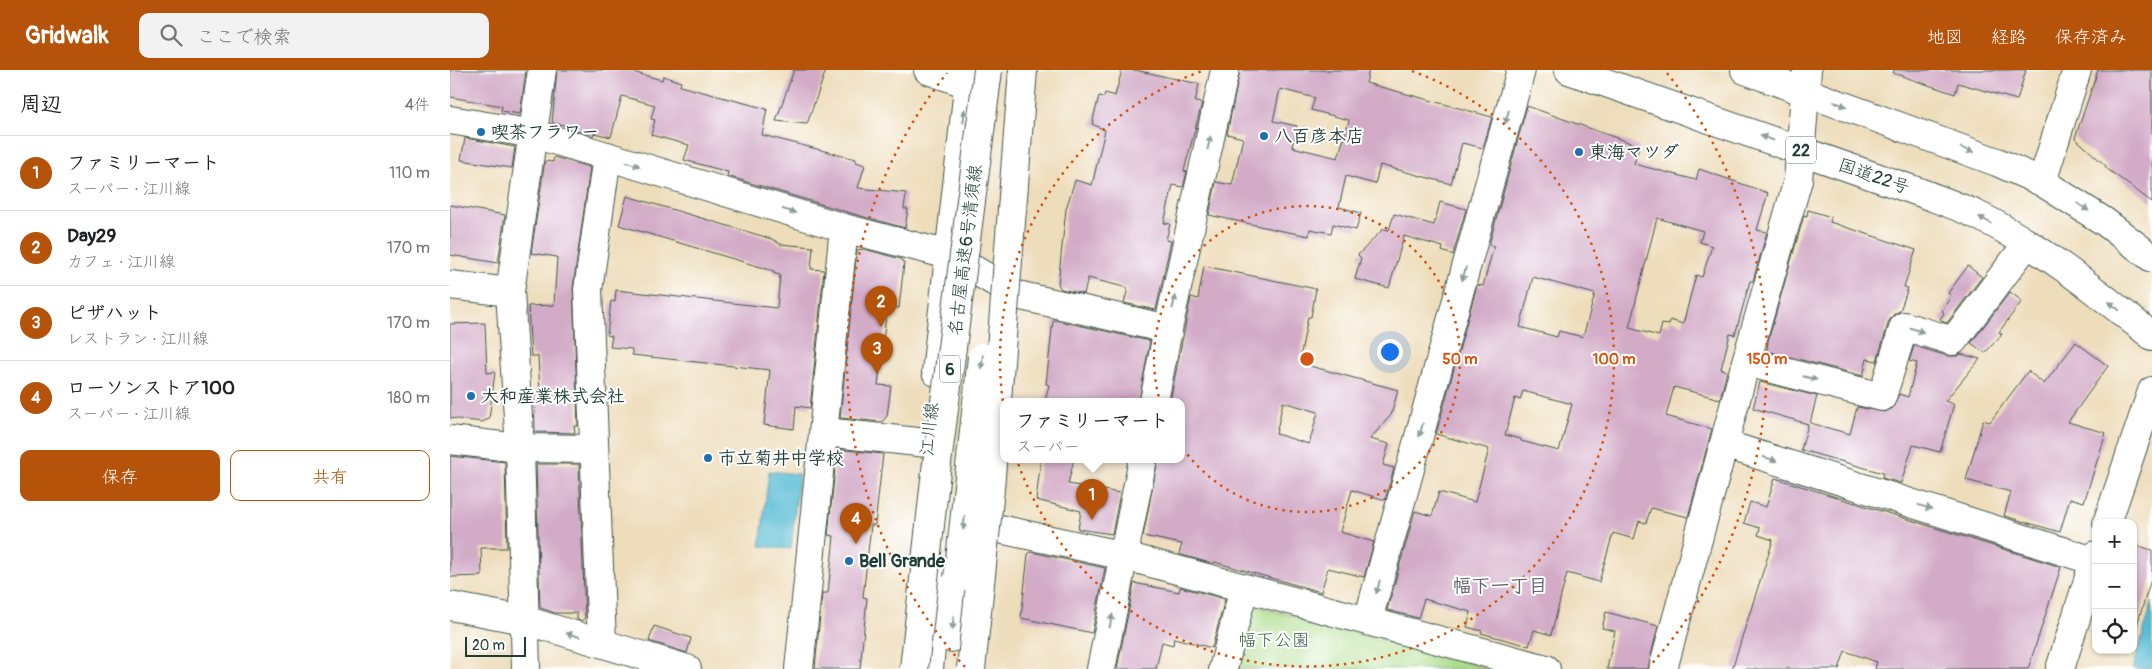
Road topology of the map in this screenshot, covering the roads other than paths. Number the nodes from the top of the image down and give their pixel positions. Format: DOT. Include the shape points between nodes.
graph roads {
  1 [pos="542,70"];
  2 [pos="928,70"];
  3 [pos="994,70"];
  4 [pos="1017,70"];
  5 [pos="1023,70"];
  6 [pos="1034,70"];
  7 [pos="1226,70"];
  8 [pos="1521,70"];
  9 [pos="1569,70"];
  10 [pos="1745,70"];
  11 [pos="2077,70"];
  12 [pos="975,75"];
  13 [pos="1807,81"];
  14 [pos="450,120"];
  15 [pos="534,134"];
  16 [pos="1802,150"];
  17 [pos="606,156"];
  18 [pos="2042,182"];
  19 [pos="844,228"];
  20 [pos="2027,244"];
  21 [pos="949,255"];
  22 [pos="2152,258"];
  23 [pos="450,285"];
  24 [pos="510,292"];
  25 [pos="1017,295"];
  26 [pos="1168,329"];
  27 [pos="2152,336"];
  28 [pos="1746,362"];
  29 [pos="2152,391"];
  30 [pos="1007,398"];
  31 [pos="1155,398"];
  32 [pos="825,432"];
  33 [pos="450,440"];
  34 [pos="927,443"];
  35 [pos="1724,444"];
  36 [pos="520,448"];
  37 [pos="594,449"];
  38 [pos="1001,463"];
  39 [pos="1142,463"];
  40 [pos="2108,519"];
  41 [pos="995,528"];
  42 [pos="1125,556"];
  43 [pos="2092,557"];
  44 [pos="2093,564"];
  45 [pos="1244,588"];
  46 [pos="450,606"];
  47 [pos="524,620"];
  48 [pos="1368,620"];
  49 [pos="602,643"];
  50 [pos="526,669"];
  51 [pos="687,669"];
  52 [pos="799,669"];
  53 [pos="902,669"];
  54 [pos="914,669"];
  55 [pos="929,669"];
  56 [pos="948,669"];
  57 [pos="970,669"];
  58 [pos="978,669"];
  59 [pos="1101,669"];
  60 [pos="1223,669"];
  61 [pos="1546,669"];
  62 [pos="1663,669"];
  63 [pos="2060,669"];
  1 -- 15 [label="main road"];
  2 -- 12 [label="main road"];
  3 -- 55 [label="main road"];
  4 -- 56 [label="main road, one-way, bridge"];
  5 -- 57 [label="main road, bridge" via="990,489"];
  6 -- 25 [label="main road"];
  26 -- 7 [label="main road, one-way"];
  8 -- 48 [label="main road, one-way"];
  16 -- 9 [label="main road, 国道22号 / 22, one-way"];
  10 -- 13 [label="main road"];
  11 -- 18 [label="main road"];
  21 -- 12 [label="main road, 江川線, one-way"];
  12 -- 54 [label="main road, 名古屋高速6号清須線 / 6, bridge"];
  13 -- 16 [label="main road"];
  13 -- 18 [label="main road, one-way"];
  14 -- 15 [label="main road"];
  15 -- 17 [label="main road"];
  15 -- 24 [label="main road"];
  20 -- 16 [label="main road, 国道22号 / 22, one-way" via="1974,214"];
  16 -- 28 [label="main road" via="1798,180"];
  17 -- 19 [label="main road, one-way"];
  17 -- 37 [label="main road" via="588,290"];
  18 -- 22 [label="main road, one-way" via="2105,222"];
  19 -- 21 [label="main road"];
  19 -- 32 [label="main road"];
  27 -- 20 [label="main road, 国道22号 / 22, one-way" via="2085,283"];
  28 -- 20 [label="main road, one-way" via="1882,397 1904,326 1953,341"];
  21 -- 25 [label="main road"];
  21 -- 34 [label="main road, 江川線"];
  23 -- 24 [label="main road"];
  24 -- 36 [label="main road"];
  25 -- 26 [label="main road"];
  25 -- 30 [label="main road"];
  26 -- 31 [label="main road"];
  28 -- 35 [label="main road"];
  29 -- 40 [label="main road"];
  32 -- 34 [label="main road"];
  32 -- 52 [label="main road"];
  33 -- 36 [label="main road"];
  34 -- 53 [label="main road, 江川線"];
  35 -- 43 [label="main road, one-way"];
  35 -- 62 [label="main road"];
  36 -- 37 [label="main road"];
  36 -- 47 [label="main road"];
  37 -- 49 [label="main road"];
  38 -- 41 [label="main road"];
  39 -- 42 [label="main road"];
  41 -- 42 [label="main road"];
  41 -- 58 [label="main road"];
  42 -- 45 [label="main road"];
  59 -- 42 [label="main road, one-way"];
  44 -- 63 [label="main road"];
  45 -- 48 [label="main road"];
  45 -- 60 [label="main road"];
  46 -- 47 [label="main road"];
  49 -- 47 [label="main road, one-way"];
  47 -- 50 [label="main road"];
  48 -- 61 [label="main road"];
  49 -- 51 [label="main road"];
}
